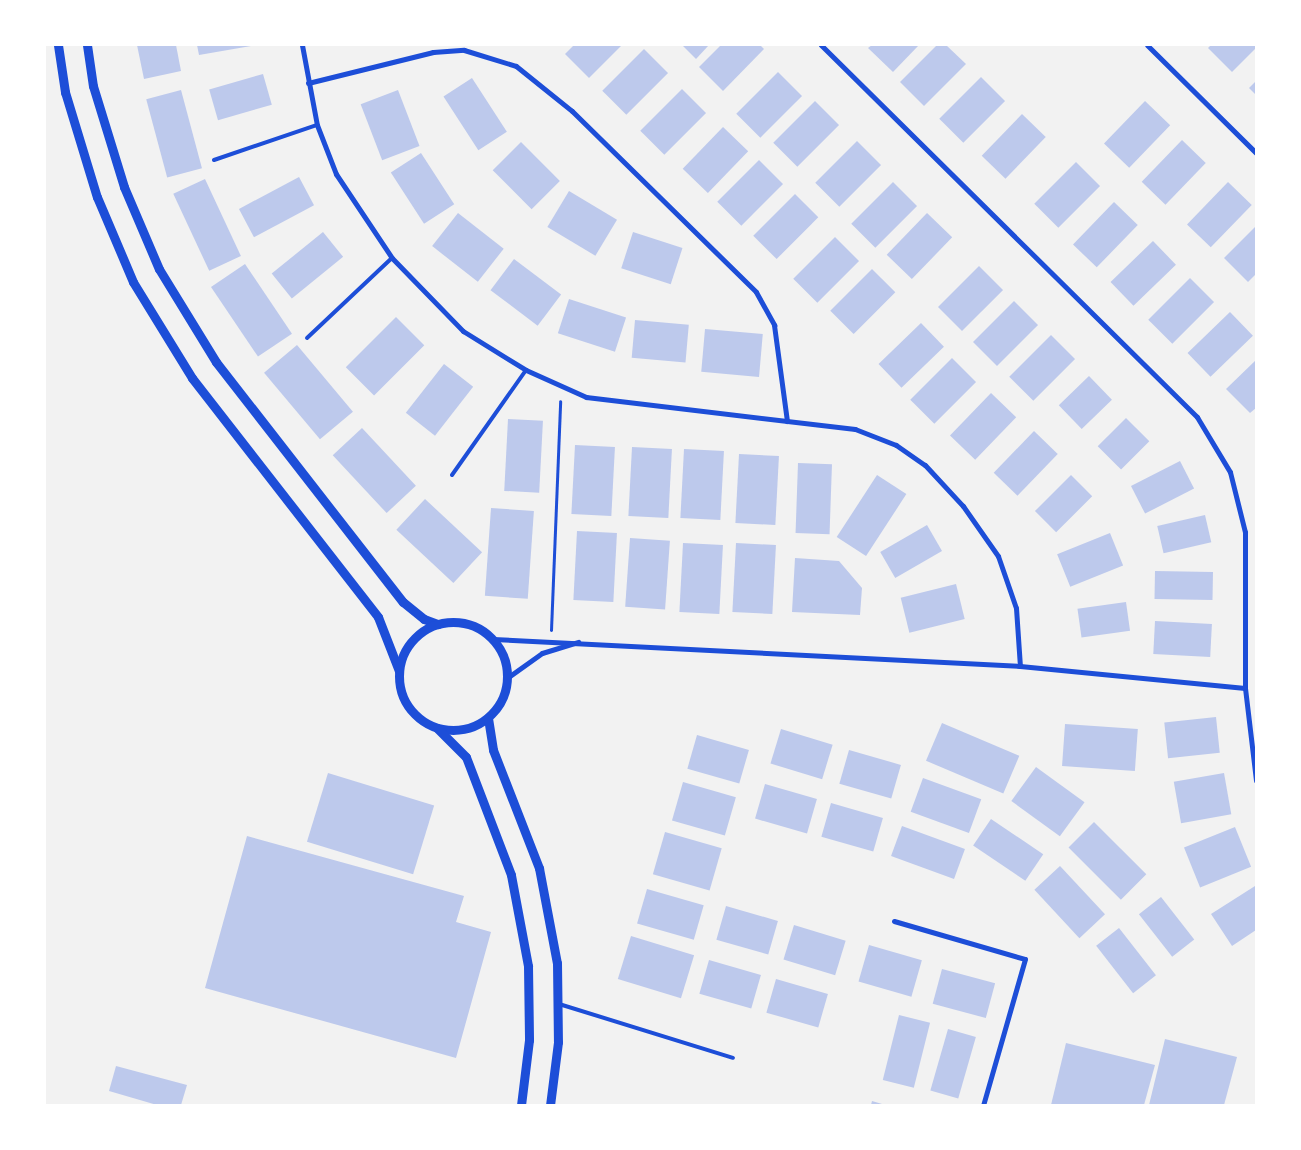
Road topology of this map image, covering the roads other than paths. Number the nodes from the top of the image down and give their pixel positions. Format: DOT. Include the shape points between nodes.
graph roads {
  1 [pos="58,45"];
  2 [pos="87,45"];
  3 [pos="302,45"];
  4 [pos="821,45"];
  5 [pos="1147,45"];
  6 [pos="308,83"];
  7 [pos="317,125"];
  8 [pos="1256,153"];
  9 [pos="214,160"];
  10 [pos="392,258"];
  11 [pos="307,338"];
  12 [pos="526,370"];
  13 [pos="787,421"];
  14 [pos="452,475"];
  15 [pos="438,624"];
  16 [pos="493,639"];
  17 [pos="584,640"];
  18 [pos="1020,666"];
  19 [pos="399,671"];
  20 [pos="507,678"];
  21 [pos="1245,688"];
  22 [pos="488,718"];
  23 [pos="437,728"];
  24 [pos="1256,780"];
  25 [pos="894,921"];
  26 [pos="557,1004"];
  27 [pos="733,1058"];
  28 [pos="521,1105"];
  29 [pos="550,1105"];
  30 [pos="983,1105"];
  1 -- 19 [label="street" via="65,92 97,197 133,282 192,378 378,617"];
  2 -- 15 [label="street" via="93,86 124,187 164,277 216,362 403,602 424,619"];
  3 -- 6 [label="street"];
  4 -- 21 [label="street" via="1197,417 1230,472 1245,532"];
  5 -- 8 [label="street"];
  6 -- 7 [label="street"];
  6 -- 13 [label="street" via="433,52 464,50 516,66 572,111 756,292 774,325"];
  7 -- 9 [label="lane"];
  7 -- 10 [label="street" via="336,174"];
  10 -- 11 [label="lane"];
  10 -- 12 [label="street" via="463,331"];
  12 -- 13 [label="street" via="586,397"];
  12 -- 14 [label="lane"];
  13 -- 18 [label="street" via="855,429 896,445 925,465 963,506 998,556 1016,608"];
  15 -- 16 [label="street" via="476,626"];
  15 -- 19 [label="street" via="408,645"];
  16 -- 17 [label="street"];
  16 -- 20 [label="street" via="502,652"];
  17 -- 18 [label="street"];
  17 -- 20 [label="street" via="542,653"];
  18 -- 21 [label="street"];
  19 -- 23 [label="street" via="404,699 413,714"];
  20 -- 22 [label="street" via="502,702"];
  21 -- 24 [label="street"];
  22 -- 23 [label="street" via="461,730"];
  22 -- 26 [label="street" via="493,750 539,868 557,963"];
  23 -- 28 [label="street" via="466,758 511,875 528,966 529,1040"];
  25 -- 30 [label="street" via="1025,959"];
  26 -- 27 [label="lane"];
  26 -- 29 [label="street"];
}
